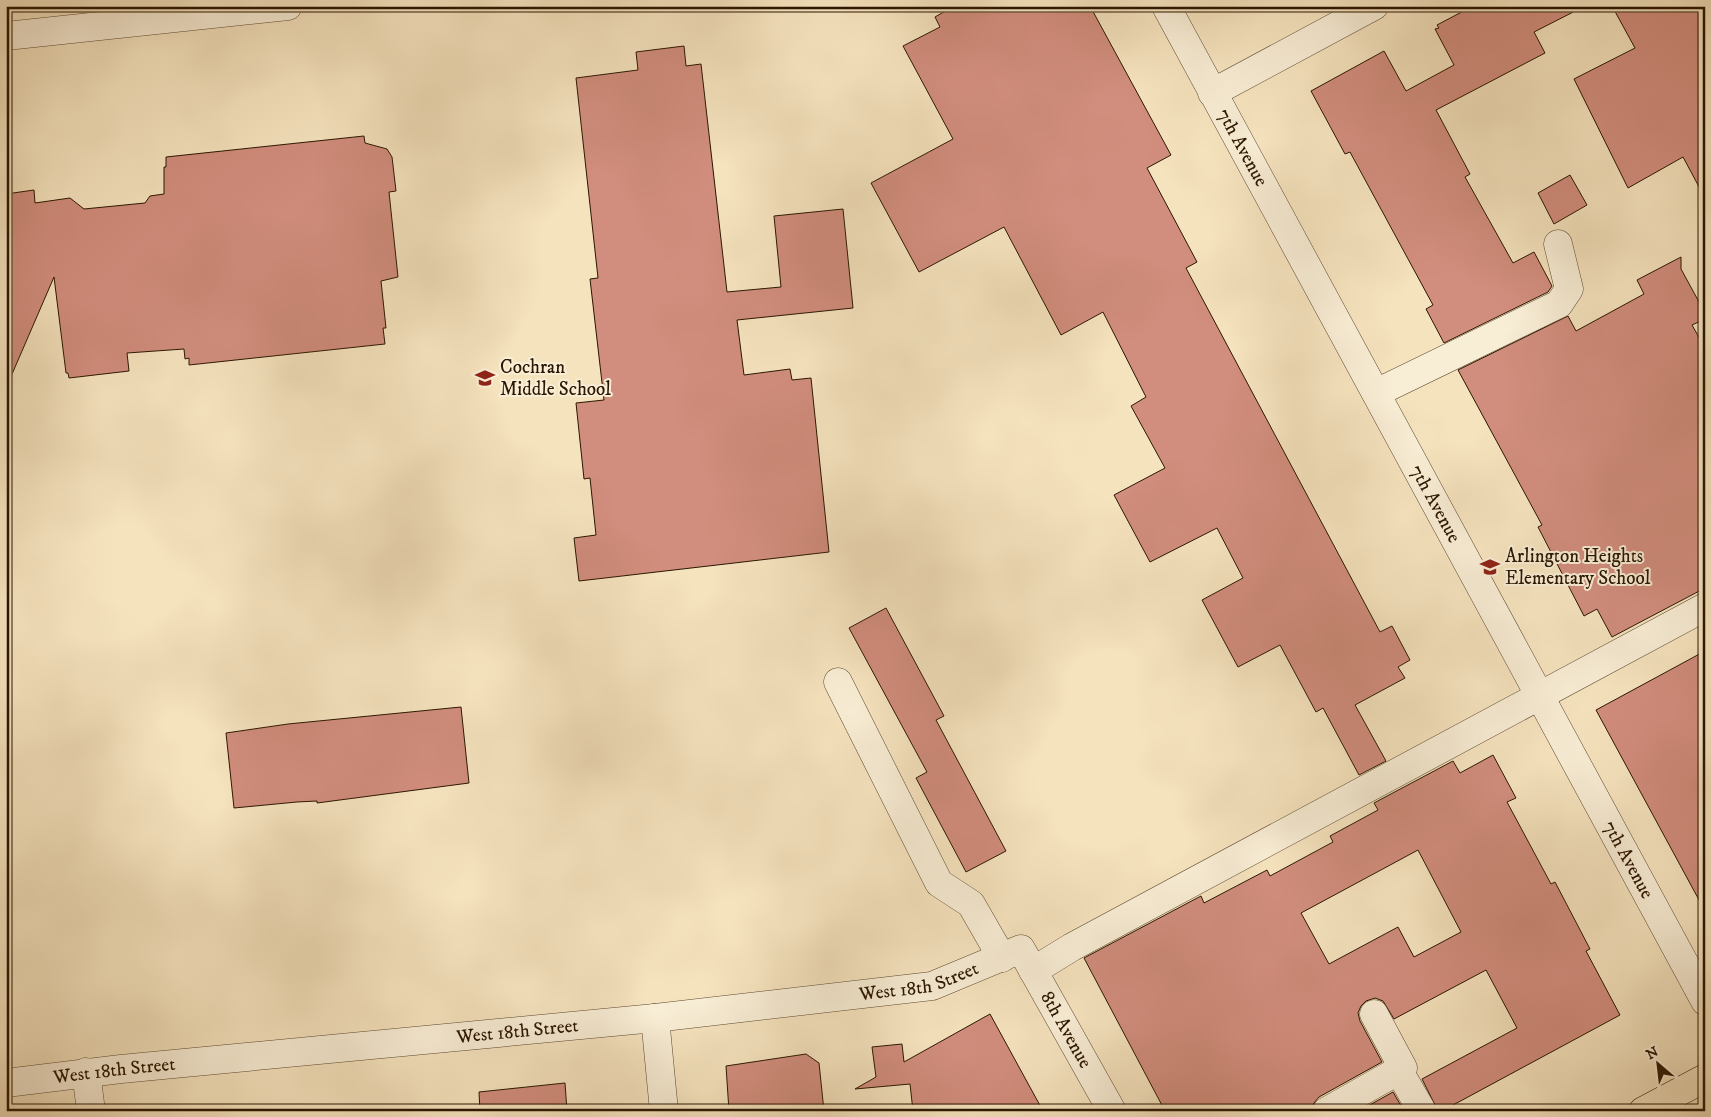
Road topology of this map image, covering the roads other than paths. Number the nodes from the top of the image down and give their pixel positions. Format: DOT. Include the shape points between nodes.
graph roads {
  1 [pos="288,6"];
  2 [pos="1166,6"];
  3 [pos="1374,6"];
  4 [pos="6,36"];
  5 [pos="1212,93"];
  6 [pos="1558,244"];
  7 [pos="1376,393"];
  8 [pos="1705,607"];
  9 [pos="838,682"];
  10 [pos="1539,696"];
  11 [pos="1019,959"];
  12 [pos="1705,1001"];
  13 [pos="1374,1014"];
  14 [pos="655,1018"];
  15 [pos="1399,1071"];
  16 [pos="86,1072"];
  17 [pos="1705,1078"];
  18 [pos="6,1083"];
  19 [pos="91,1111"];
  20 [pos="664,1111"];
  21 [pos="1112,1111"];
  22 [pos="1327,1111"];
  23 [pos="1422,1111"];
  24 [pos="1643,1111"];
  1 -- 4 [label="street"];
  2 -- 5 [label="street, 7th Avenue"];
  3 -- 5 [label="street"];
  5 -- 7 [label="street, 7th Avenue"];
  6 -- 7 [label="street" via="1569,289 1559,304"];
  7 -- 10 [label="street, 7th Avenue"];
  8 -- 10 [label="street, West 18th Street"];
  9 -- 11 [label="street, 8th Avenue" via="939,883 971,904"];
  10 -- 11 [label="street, West 18th Street" via="1081,943"];
  10 -- 12 [label="street, 7th Avenue"];
  11 -- 14 [label="street, West 18th Street" via="932,986"];
  11 -- 21 [label="street, 8th Avenue"];
  13 -- 15 [label="street" via="1403,1068"];
  14 -- 16 [label="street, West 18th Street"];
  14 -- 20 [label="street"];
  15 -- 22 [label="street"];
  15 -- 23 [label="street"];
  16 -- 18 [label="street, West 18th Street"];
  16 -- 19 [label="street"];
  17 -- 24 [label="main road"];
}
